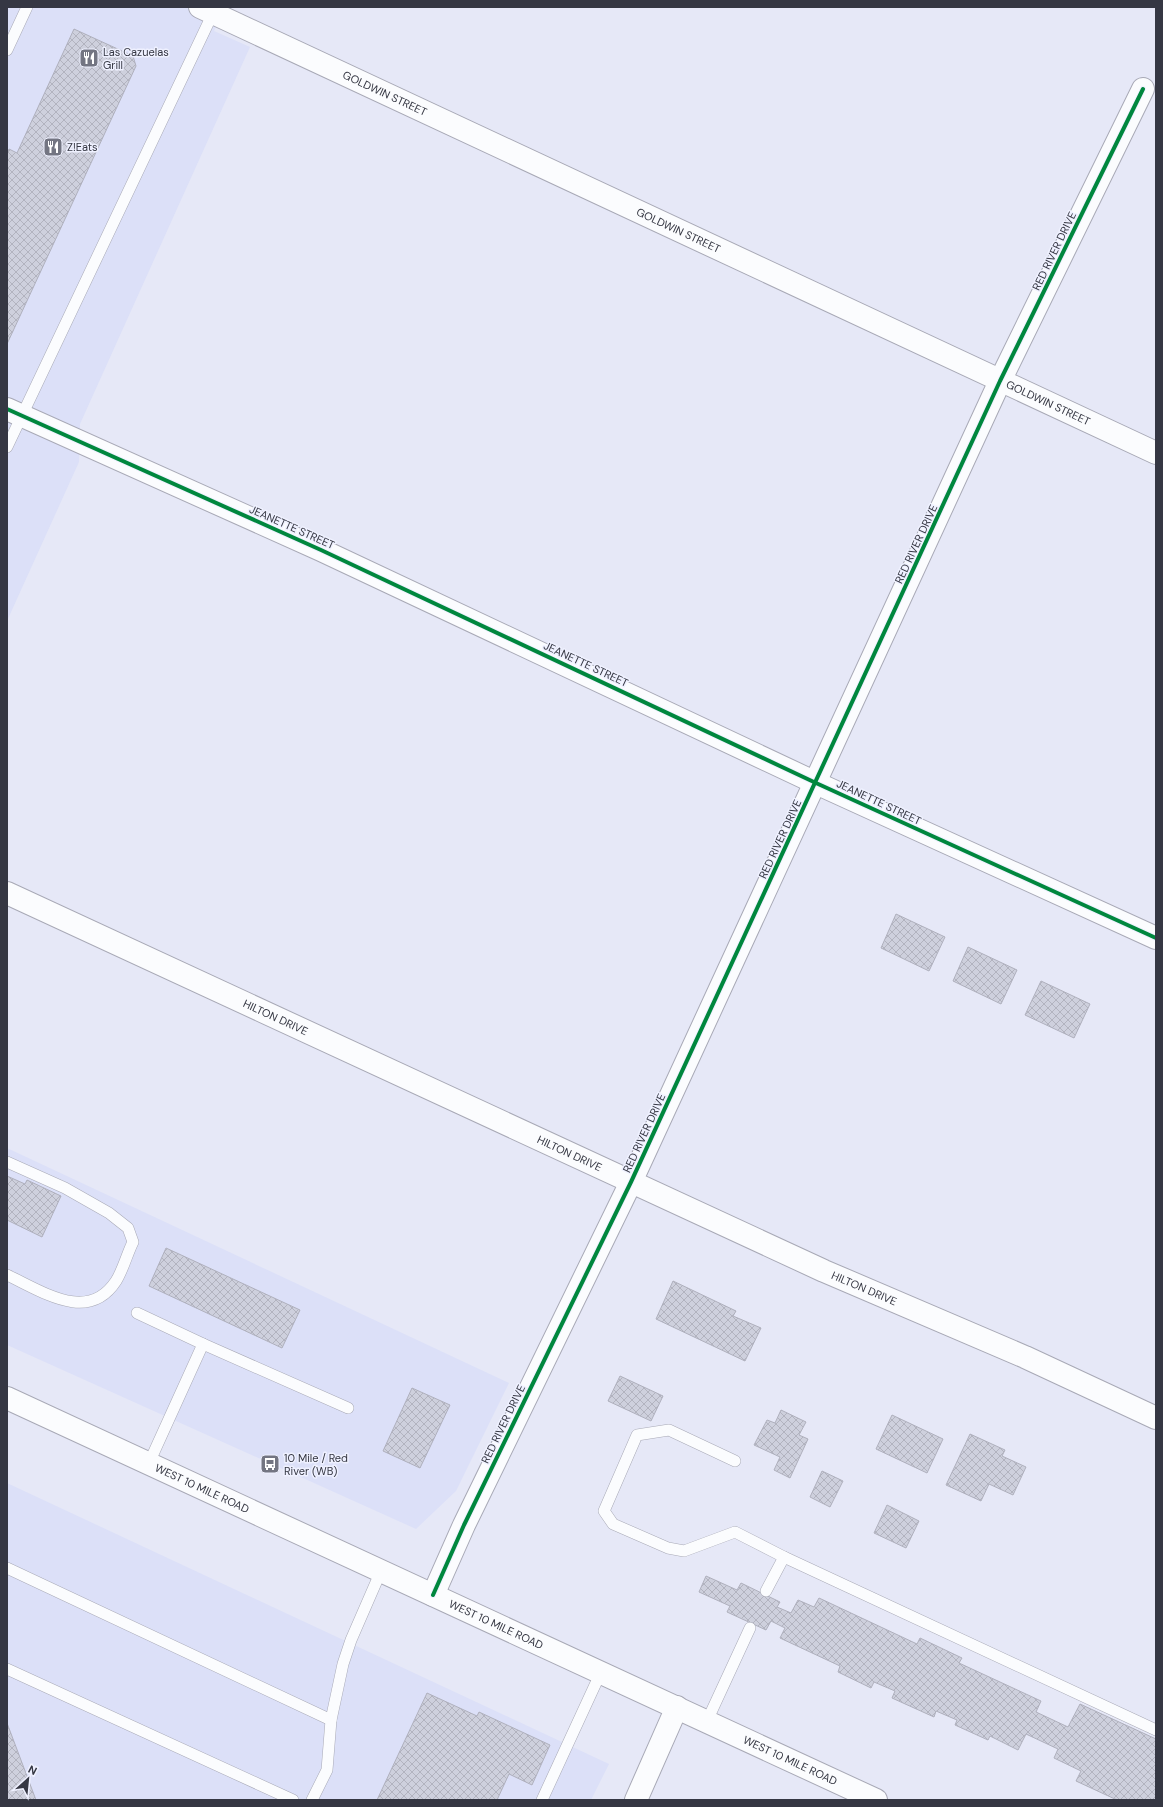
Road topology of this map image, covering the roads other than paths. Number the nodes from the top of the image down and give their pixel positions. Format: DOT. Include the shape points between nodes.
graph roads {
  1 [pos="27,7"];
  2 [pos="206,10"];
  3 [pos="7,50"];
  4 [pos="1142,89"];
  5 [pos="1000,381"];
  6 [pos="14,412"];
  7 [pos="7,447"];
  8 [pos="1156,453"];
  9 [pos="816,783"];
  10 [pos="7,893"];
  11 [pos="1156,938"];
  12 [pos="7,1162"];
  13 [pos="631,1182"];
  14 [pos="7,1276"];
  15 [pos="137,1314"];
  16 [pos="203,1344"];
  17 [pos="7,1398"];
  18 [pos="348,1408"];
  19 [pos="1156,1418"];
  20 [pos="735,1461"];
  21 [pos="149,1463"];
  22 [pos="784,1557"];
  23 [pos="7,1568"];
  24 [pos="381,1572"];
  25 [pos="766,1591"];
  26 [pos="433,1595"];
  27 [pos="750,1628"];
  28 [pos="7,1669"];
  29 [pos="601,1672"];
  30 [pos="677,1707"];
  31 [pos="331,1720"];
  32 [pos="707,1721"];
  33 [pos="1156,1730"];
  34 [pos="293,1800"];
  35 [pos="312,1800"];
  36 [pos="542,1800"];
  37 [pos="636,1800"];
  38 [pos="876,1800"];
  1 -- 3 [label="lane"];
  2 -- 5 [label="street, GOLDWIN STREET"];
  2 -- 6 [label="lane"];
  4 -- 5 [label="street, RED RIVER DRIVE"];
  5 -- 8 [label="street, GOLDWIN STREET"];
  5 -- 9 [label="street, RED RIVER DRIVE"];
  6 -- 7 [label="lane"];
  6 -- 9 [label="street, JEANETTE STREET" via="321,550"];
  9 -- 11 [label="street, JEANETTE STREET"];
  9 -- 13 [label="street, RED RIVER DRIVE"];
  10 -- 13 [label="street, HILTON DRIVE"];
  12 -- 14 [label="lane" via="65,1188 109,1213 128,1228 132,1242 116,1281 102,1297 86,1303 68,1303"];
  13 -- 19 [label="street, HILTON DRIVE" via="824,1271 1025,1357"];
  13 -- 26 [label="street, RED RIVER DRIVE" via="467,1518"];
  15 -- 16 [label="lane"];
  16 -- 18 [label="lane"];
  16 -- 21 [label="lane"];
  17 -- 21 [label="street, WEST 10 MILE ROAD"];
  20 -- 22 [label="lane" via="670,1430 637,1435 604,1511 613,1524 668,1548 684,1551 735,1532"];
  21 -- 24 [label="street, WEST 10 MILE ROAD"];
  22 -- 25 [label="lane"];
  22 -- 33 [label="lane"];
  23 -- 31 [label="lane"];
  24 -- 26 [label="street, WEST 10 MILE ROAD"];
  24 -- 31 [label="lane" via="351,1640"];
  26 -- 29 [label="street, WEST 10 MILE ROAD"];
  27 -- 32 [label="lane"];
  28 -- 34 [label="lane"];
  29 -- 30 [label="street, WEST 10 MILE ROAD"];
  29 -- 36 [label="lane"];
  30 -- 32 [label="street, WEST 10 MILE ROAD"];
  30 -- 37 [label="street"];
  31 -- 35 [label="lane" via="327,1770"];
  32 -- 38 [label="street, WEST 10 MILE ROAD"];
}
